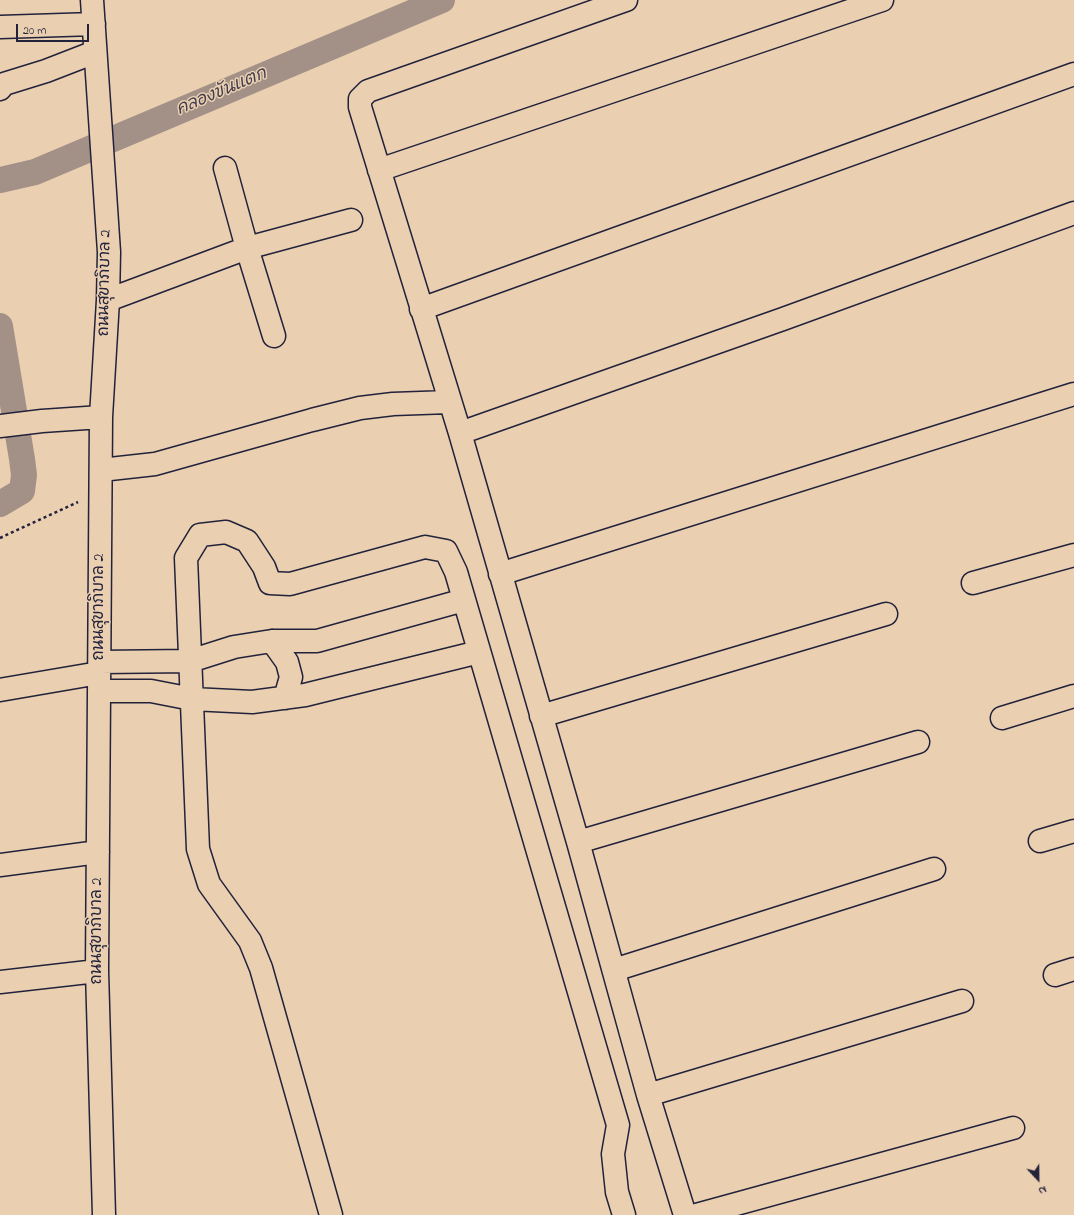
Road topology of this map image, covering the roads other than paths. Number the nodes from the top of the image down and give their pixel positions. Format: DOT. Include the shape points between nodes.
graph roads {
  1 [pos="92,0"];
  2 [pos="626,0"];
  3 [pos="882,0"];
  4 [pos="94,24"];
  5 [pos="0,26"];
  6 [pos="96,52"];
  7 [pos="1074,74"];
  8 [pos="0,89"];
  9 [pos="225,168"];
  10 [pos="379,170"];
  11 [pos="1074,213"];
  12 [pos="351,220"];
  13 [pos="247,248"];
  14 [pos="108,300"];
  15 [pos="422,309"];
  16 [pos="274,336"];
  17 [pos="1074,394"];
  18 [pos="450,402"];
  19 [pos="101,417"];
  20 [pos="0,426"];
  21 [pos="460,433"];
  22 [pos="101,470"];
  23 [pos="1074,555"];
  24 [pos="500,574"];
  25 [pos="973,583"];
  26 [pos="464,600"];
  27 [pos="886,614"];
  28 [pos="272,641"];
  29 [pos="479,652"];
  30 [pos="190,661"];
  31 [pos="99,675"];
  32 [pos="0,690"];
  33 [pos="1074,696"];
  34 [pos="285,698"];
  35 [pos="192,699"];
  36 [pos="541,716"];
  37 [pos="1002,718"];
  38 [pos="918,742"];
  39 [pos="1074,831"];
  40 [pos="1040,841"];
  41 [pos="578,842"];
  42 [pos="98,852"];
  43 [pos="0,865"];
  44 [pos="934,869"];
  45 [pos="614,970"];
  46 [pos="97,971"];
  47 [pos="0,982"];
  48 [pos="962,1001"];
  49 [pos="648,1095"];
  50 [pos="1013,1128"];
  51 [pos="104,1215"];
  52 [pos="331,1215"];
  53 [pos="624,1215"];
  54 [pos="685,1215"];
  55 [pos="696,1215"];
  1 -- 4 [label="street, ถนนสุขาภิบาล 2"];
  2 -- 10 [label="street" via="368,91 360,99 360,107"];
  3 -- 10 [label="street"];
  4 -- 5 [label="street"];
  4 -- 6 [label="street, ถนนสุขาภิบาล 2"];
  6 -- 8 [label="street" via="4,84"];
  6 -- 14 [label="street, ถนนสุขาภิบาล 2" via="109,252"];
  7 -- 15 [label="street"];
  9 -- 13 [label="street"];
  10 -- 15 [label="street"];
  11 -- 21 [label="street"];
  12 -- 13 [label="street"];
  13 -- 14 [label="street"];
  13 -- 16 [label="street"];
  14 -- 19 [label="street, ถนนสุขาภิบาล 2"];
  15 -- 18 [label="street"];
  17 -- 24 [label="street"];
  18 -- 21 [label="street"];
  18 -- 22 [label="street" via="360,408 155,464"];
  19 -- 20 [label="street"];
  19 -- 22 [label="street, ถนนสุขาภิบาล 2"];
  21 -- 24 [label="street"];
  22 -- 31 [label="street, ถนนสุขาภิบาล 2"];
  23 -- 25 [label="street"];
  24 -- 36 [label="street"];
  26 -- 28 [label="street" via="317,641"];
  26 -- 29 [label="street"];
  26 -- 30 [label="street" via="456,572 446,551 426,547 290,584 270,583 264,567 247,541 226,532 200,535 186,558"];
  27 -- 36 [label="street"];
  28 -- 30 [label="street" via="234,647"];
  28 -- 34 [label="street" via="288,662 291,678"];
  29 -- 34 [label="street"];
  29 -- 53 [label="street" via="618,1125 613,1154 617,1192"];
  30 -- 31 [label="street"];
  30 -- 35 [label="street"];
  31 -- 32 [label="street"];
  31 -- 35 [label="street" via="151,691"];
  31 -- 42 [label="street, ถนนสุขาภิบาล 2"];
  33 -- 37 [label="street"];
  34 -- 35 [label="street" via="252,702"];
  35 -- 52 [label="street" via="198,849 209,884 250,941 261,968"];
  36 -- 41 [label="street"];
  38 -- 41 [label="street"];
  39 -- 40 [label="street"];
  41 -- 45 [label="street"];
  42 -- 43 [label="street"];
  42 -- 46 [label="street, ถนนสุขาภิบาล 2"];
  44 -- 45 [label="street"];
  45 -- 49 [label="street"];
  46 -- 47 [label="street"];
  46 -- 51 [label="street, ถนนสุขาภิบาล 2"];
  48 -- 49 [label="street"];
  49 -- 54 [label="street"];
  50 -- 55 [label="street"];
}
